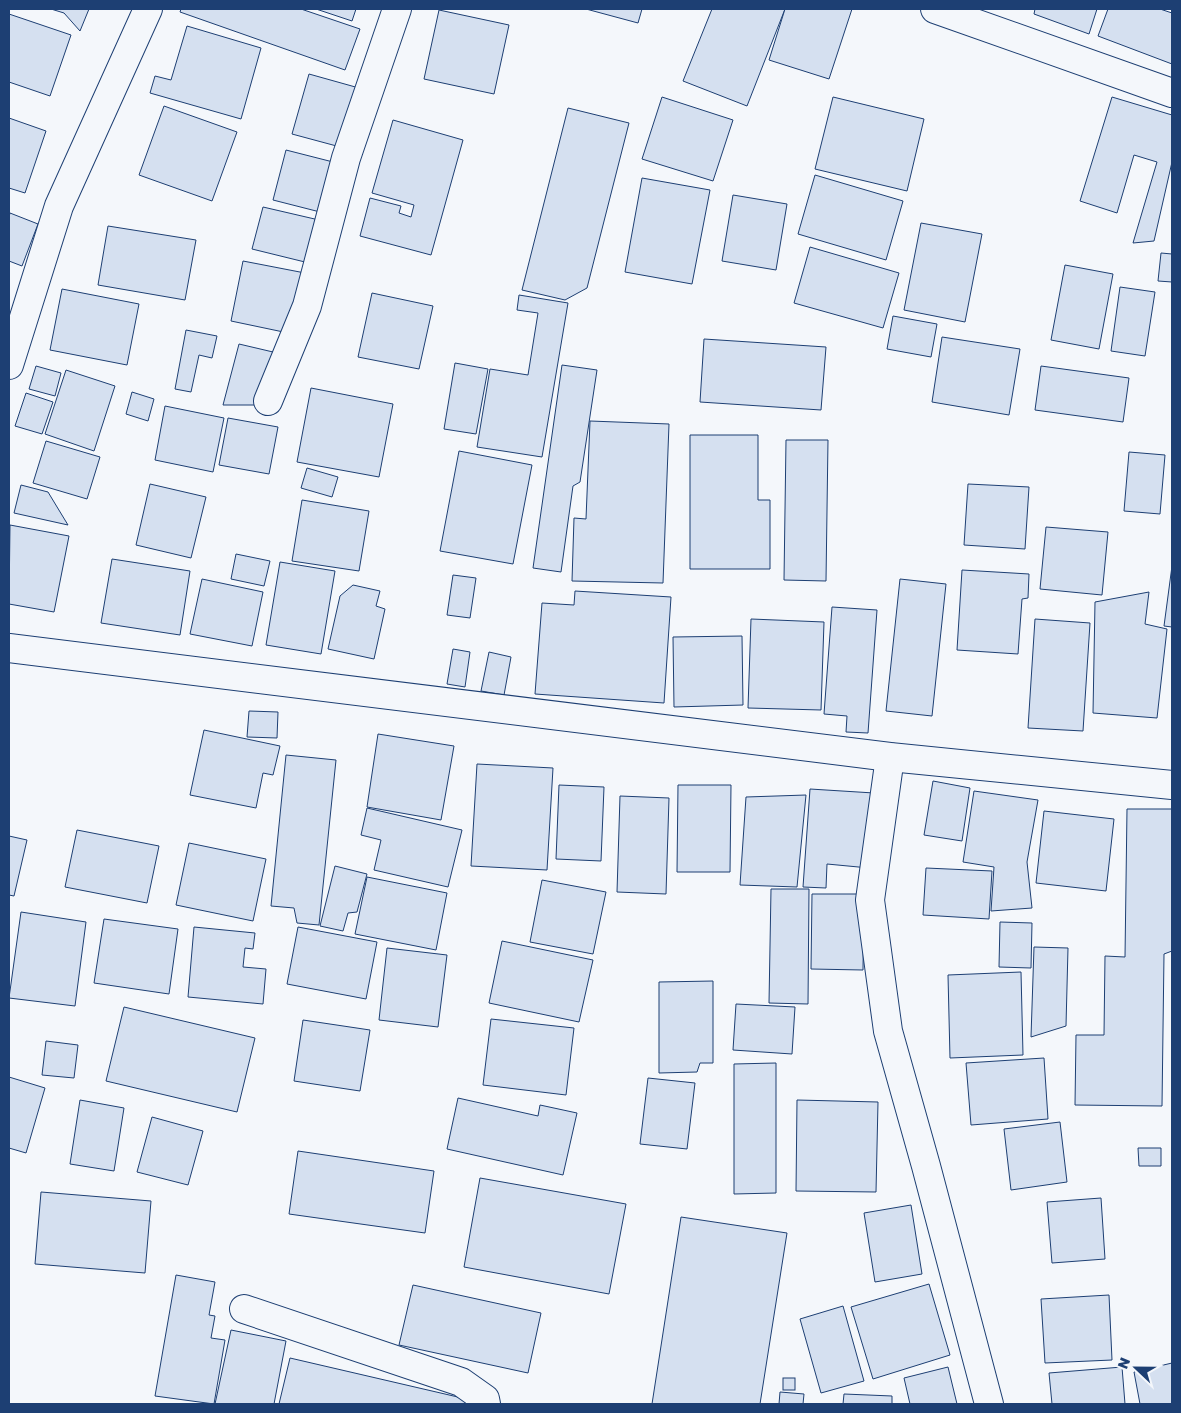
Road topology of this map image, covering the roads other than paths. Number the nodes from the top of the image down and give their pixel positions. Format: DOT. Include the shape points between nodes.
graph roads {
  1 [pos="148,9"];
  2 [pos="397,9"];
  3 [pos="935,9"];
  4 [pos="1172,93"];
  5 [pos="9,365"];
  6 [pos="268,402"];
  7 [pos="9,648"];
  8 [pos="890,757"];
  9 [pos="1172,785"];
  10 [pos="244,1309"];
  11 [pos="486,1404"];
  12 [pos="989,1404"];
  1 -- 5 [label="street" via="59,206"];
  2 -- 6 [label="street" via="346,158 307,306"];
  3 -- 4 [label="street"];
  7 -- 8 [label="street"];
  8 -- 9 [label="street"];
  8 -- 12 [label="street" via="870,900 888,1031"];
  10 -- 11 [label="street" via="460,1382 485,1398"];
}
